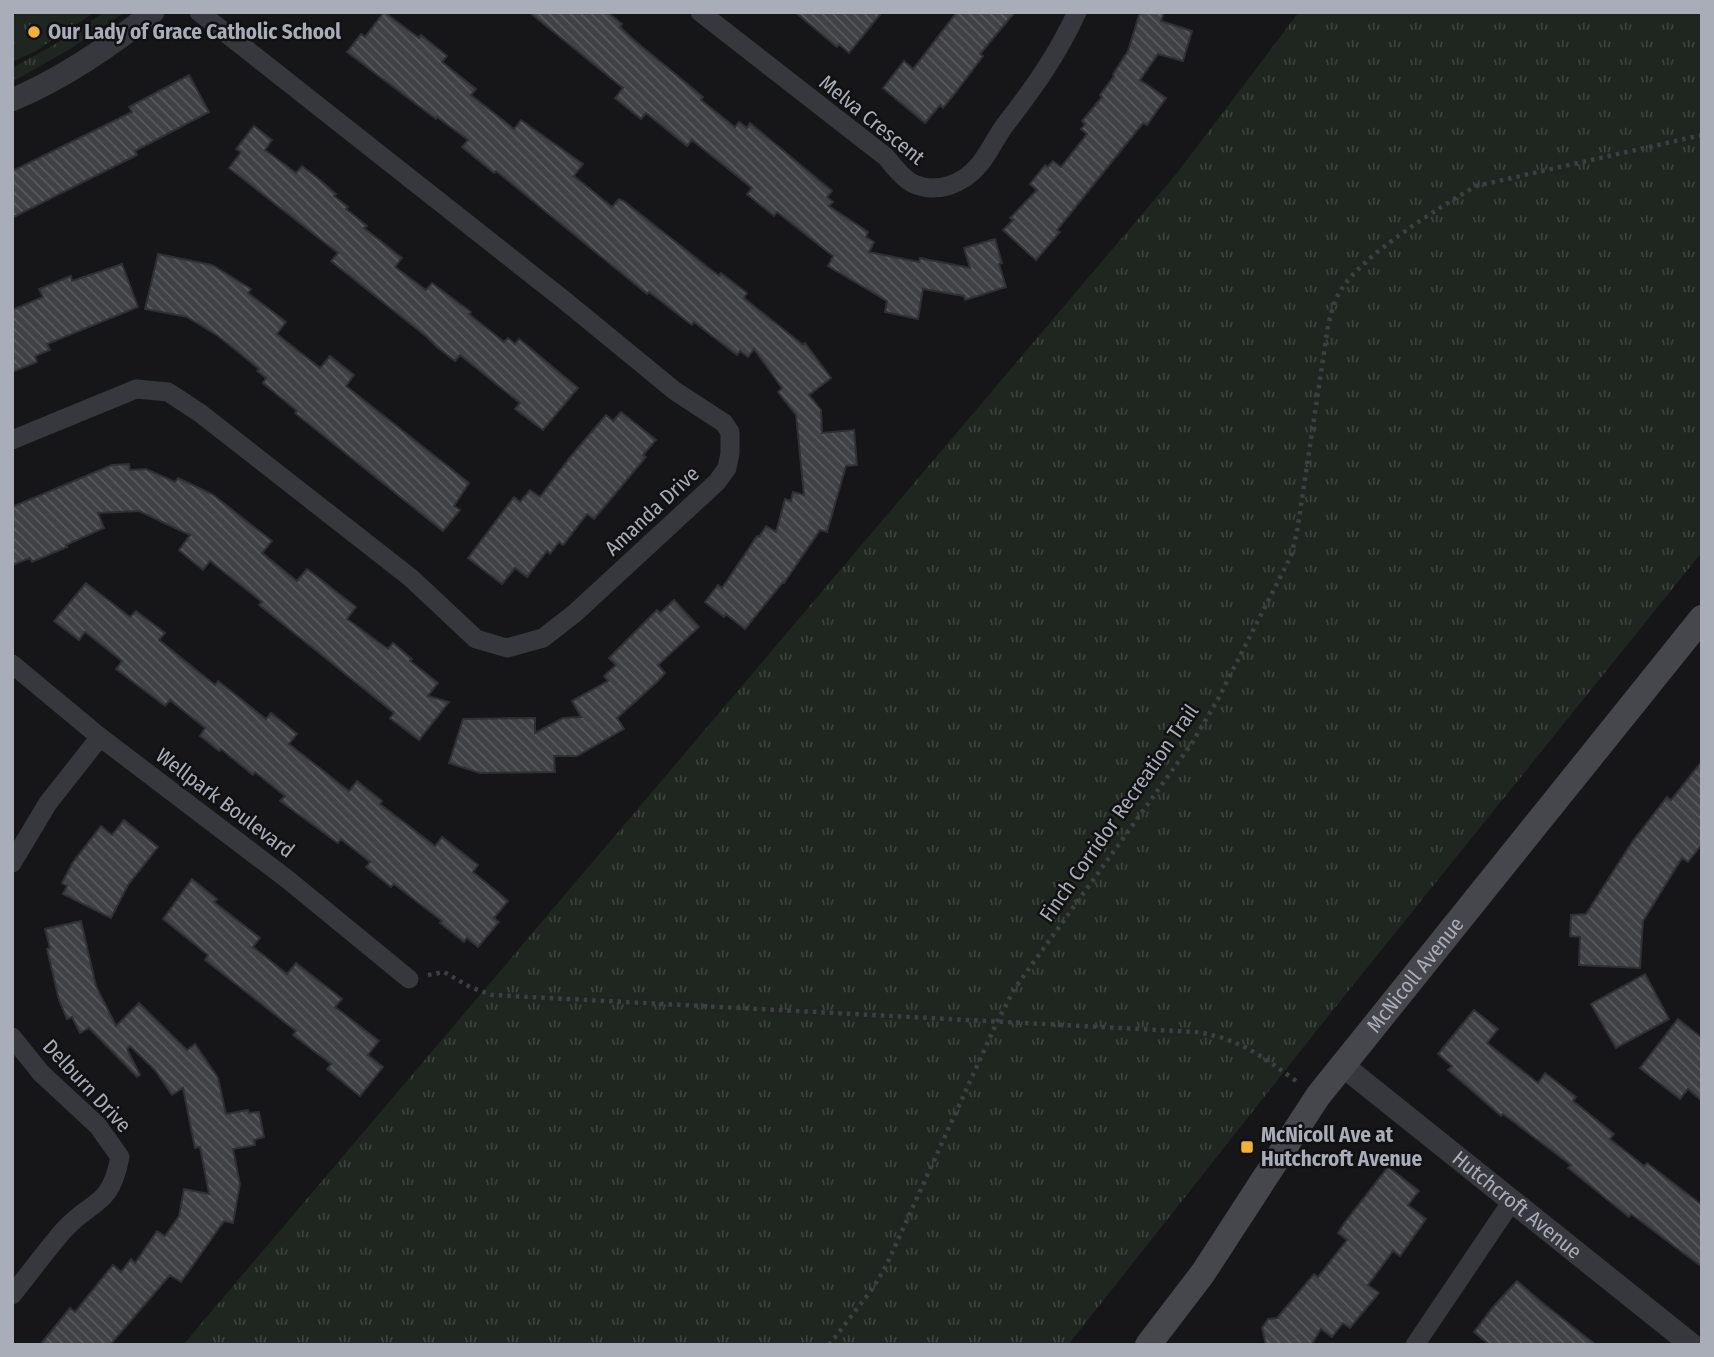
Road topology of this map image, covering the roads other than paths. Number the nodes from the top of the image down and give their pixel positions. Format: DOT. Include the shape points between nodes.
graph roads {
  1 [pos="153,12"];
  2 [pos="199,12"];
  3 [pos="700,12"];
  4 [pos="1077,12"];
  5 [pos="12,100"];
  6 [pos="12,440"];
  7 [pos="1702,618"];
  8 [pos="12,664"];
  9 [pos="100,737"];
  10 [pos="12,863"];
  11 [pos="409,979"];
  12 [pos="12,1037"];
  13 [pos="1342,1065"];
  14 [pos="1512,1200"];
  15 [pos="12,1295"];
  16 [pos="1148,1345"];
  17 [pos="1415,1345"];
  18 [pos="1692,1345"];
  1 -- 5 [label="street" via="115,43"];
  2 -- 6 [label="street, Amanda Drive" via="675,391 724,423 730,432 727,468 575,613 543,638 507,648 476,639 411,578 168,392 136,389"];
  3 -- 4 [label="street, Melva Crescent" via="886,157 900,174 929,188 966,178 981,163 1042,78"];
  7 -- 13 [label="main road, McNicoll Avenue"];
  8 -- 9 [label="street, Wellpark Boulevard"];
  9 -- 10 [label="street" via="48,803"];
  9 -- 11 [label="street, Wellpark Boulevard" via="287,879"];
  12 -- 15 [label="street, Delburn Drive" via="41,1073 98,1126 120,1157 117,1177 104,1198 65,1229"];
  13 -- 14 [label="street, Hutchcroft Avenue"];
  13 -- 16 [label="main road, McNicoll Avenue" via="1203,1273"];
  14 -- 17 [label="street"];
  14 -- 18 [label="street, Hutchcroft Avenue"];
}
